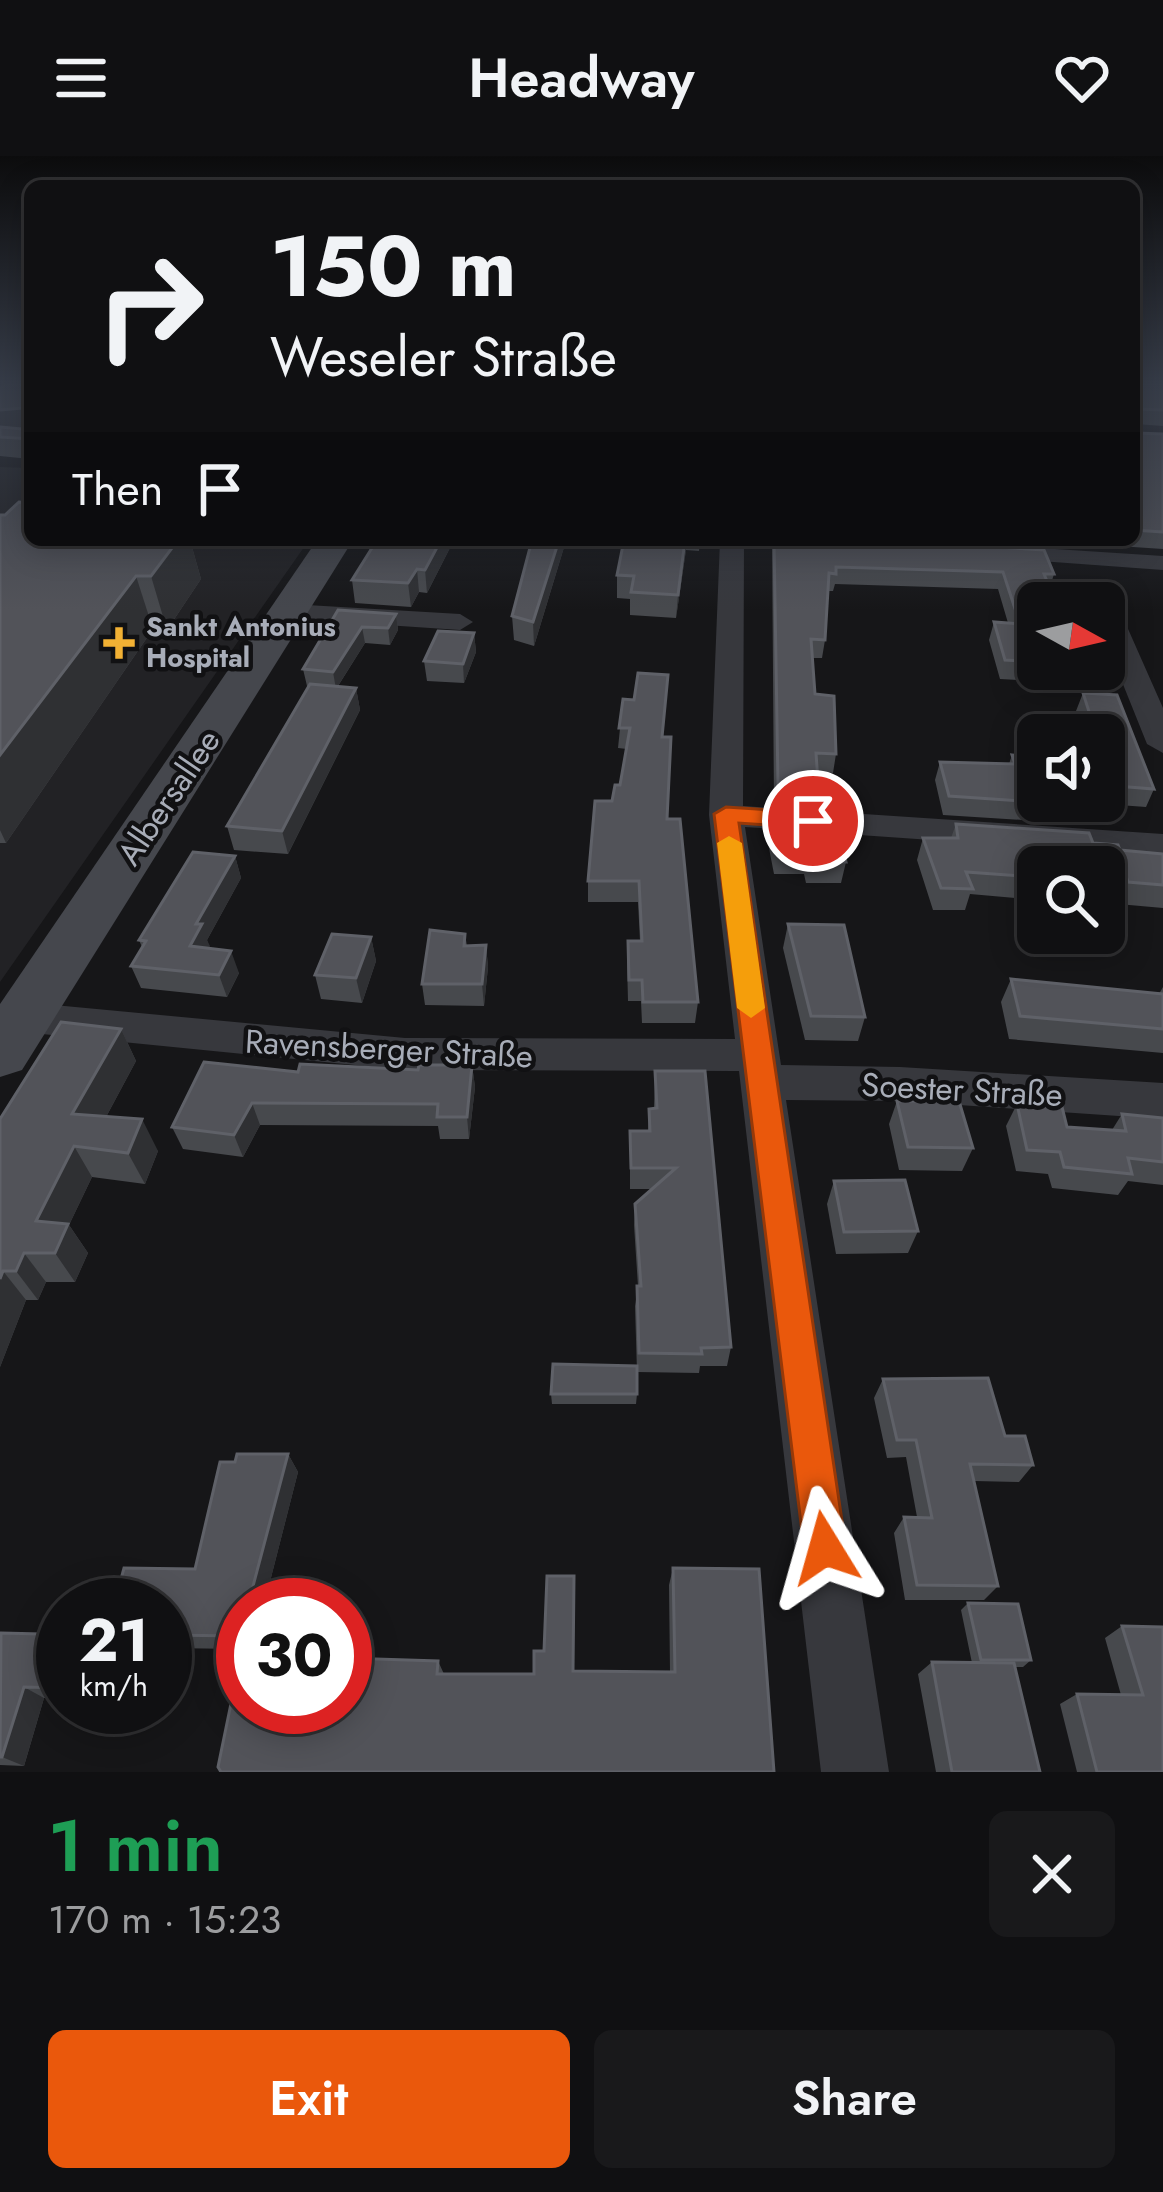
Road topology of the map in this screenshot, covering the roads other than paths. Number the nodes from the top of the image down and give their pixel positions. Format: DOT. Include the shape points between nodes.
graph roads {
  1 [pos="331,546"];
  2 [pos="732,546"];
  3 [pos="961,550"];
  4 [pos="1083,558"];
  5 [pos="1163,563"];
  6 [pos="1094,582"];
  7 [pos="290,611"];
  8 [pos="460,622"];
  9 [pos="1125,654"];
  10 [pos="1163,744"];
  11 [pos="726,814"];
  12 [pos="1163,845"];
  13 [pos="11,1035"];
  14 [pos="759,1068"];
  15 [pos="1163,1101"];
  16 [pos="856,1772"];
  1 -- 7 [label="street, Albersallee"];
  2 -- 11 [label="street"];
  3 -- 4 [label="street"];
  4 -- 5 [label="street"];
  4 -- 6 [label="street"];
  7 -- 8 [label="street"];
  7 -- 13 [label="street, Albersallee"];
  9 -- 10 [label="street"];
  11 -- 12 [label="street"];
  11 -- 14 [label="street"];
  13 -- 14 [label="street, Ravensberger Straße"];
  14 -- 15 [label="street, Soester Straße"];
  14 -- 16 [label="street"];
}
